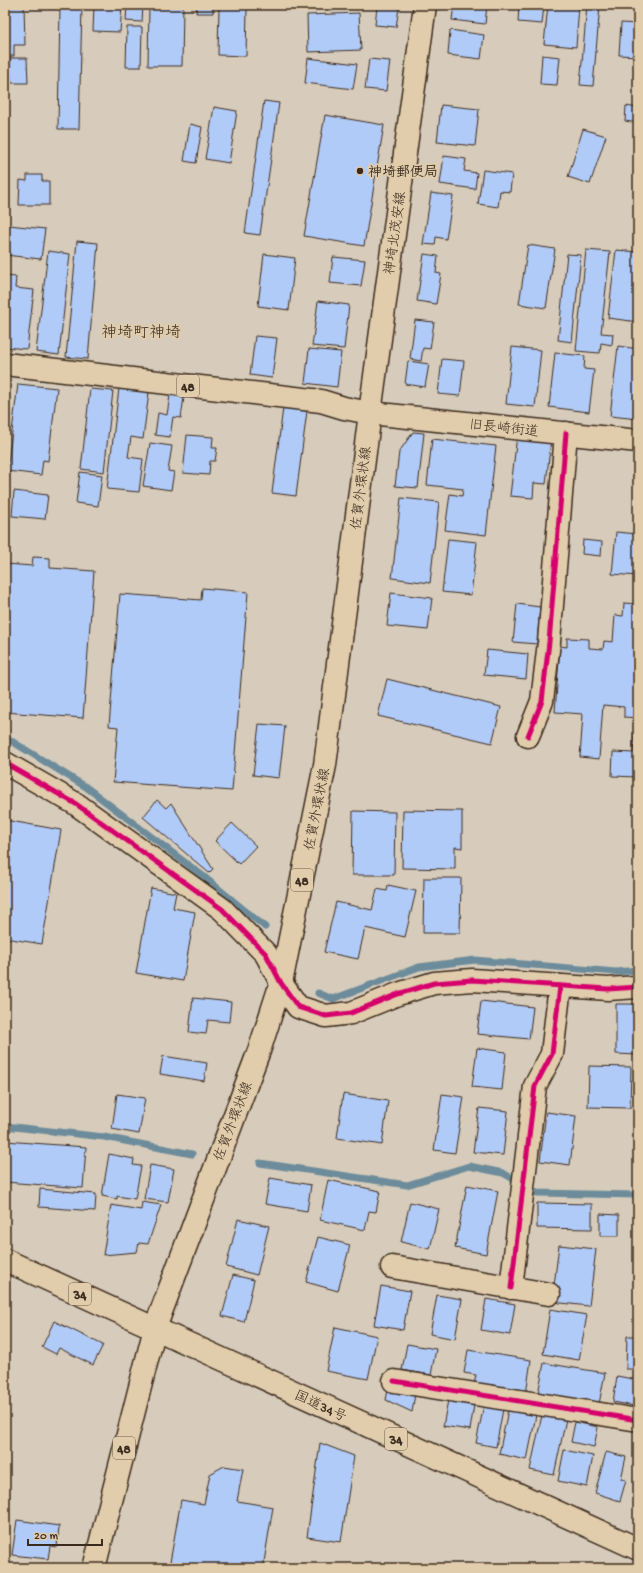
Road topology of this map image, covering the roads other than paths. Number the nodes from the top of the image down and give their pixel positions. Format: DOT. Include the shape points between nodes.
graph roads {
  1 [pos="425,5"];
  2 [pos="5,364"];
  3 [pos="370,413"];
  4 [pos="566,433"];
  5 [pos="638,441"];
  6 [pos="528,736"];
  7 [pos="5,763"];
  8 [pos="281,982"];
  9 [pos="560,986"];
  10 [pos="638,987"];
  11 [pos="5,1260"];
  12 [pos="392,1267"];
  13 [pos="511,1288"];
  14 [pos="549,1294"];
  15 [pos="155,1328"];
  16 [pos="394,1382"];
  17 [pos="638,1420"];
  18 [pos="638,1549"];
  19 [pos="94,1568"];
  1 -- 3 [label="main road, 神埼北茂安線"];
  2 -- 3 [label="main road, 48" via="321,401"];
  3 -- 4 [label="main road, 旧長崎街道"];
  3 -- 8 [label="main road, 佐賀外環状線 / 48" via="325,765"];
  4 -- 5 [label="main road, 旧長崎街道"];
  4 -- 6 [label="main road" via="542,701"];
  7 -- 8 [label="main road" via="76,804 222,909 266,954"];
  8 -- 9 [label="main road" via="298,1007 326,1016 351,1014 398,994 434,983 472,980"];
  8 -- 15 [label="main road, 佐賀外環状線 / 48" via="260,1048"];
  9 -- 10 [label="main road" via="608,989"];
  9 -- 13 [label="main road" via="552,1054 535,1086"];
  11 -- 15 [label="main road, 国道34号 / 34"];
  12 -- 13 [label="main road"];
  13 -- 14 [label="main road"];
  15 -- 18 [label="main road, 国道34号 / 34"];
  15 -- 19 [label="main road, 佐賀外環状線 / 48"];
  16 -- 17 [label="main road"];
}
